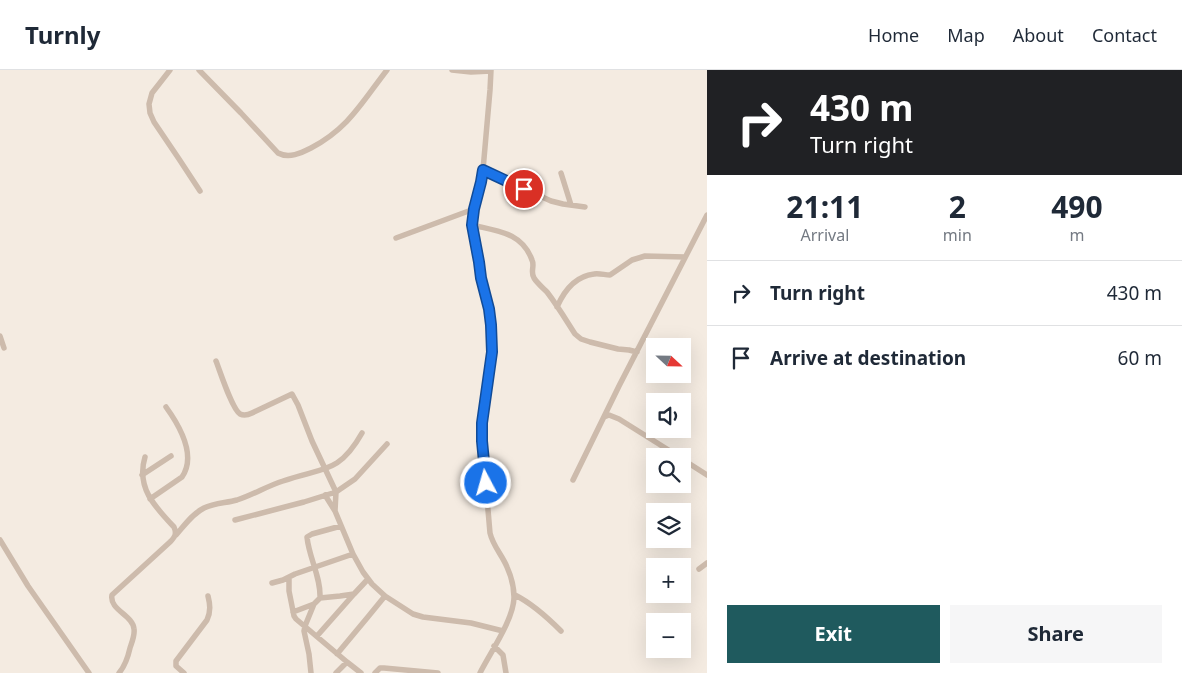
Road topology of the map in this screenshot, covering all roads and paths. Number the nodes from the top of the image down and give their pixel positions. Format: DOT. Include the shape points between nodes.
graph roads {
  1 [pos="170,70"];
  2 [pos="199,70"];
  3 [pos="387,70"];
  4 [pos="452,70"];
  5 [pos="491,70"];
  6 [pos="483,170"];
  7 [pos="561,173"];
  8 [pos="200,191"];
  9 [pos="571,206"];
  10 [pos="585,207"];
  11 [pos="474,209"];
  12 [pos="707,216"];
  13 [pos="472,225"];
  14 [pos="396,238"];
  15 [pos="685,256"];
  16 [pos="557,307"];
  17 [pos="0,336"];
  18 [pos="4,348"];
  19 [pos="637,352"];
  20 [pos="216,361"];
  21 [pos="166,407"];
  22 [pos="604,417"];
  23 [pos="362,433"];
  24 [pos="386,444"];
  25 [pos="665,448"];
  26 [pos="145,456"];
  27 [pos="171,456"];
  28 [pos="691,465"];
  29 [pos="326,469"];
  30 [pos="142,475"];
  31 [pos="707,475"];
  32 [pos="573,480"];
  33 [pos="336,492"];
  34 [pos="325,496"];
  35 [pos="150,498"];
  36 [pos="335,511"];
  37 [pos="235,520"];
  38 [pos="341,526"];
  39 [pos="176,535"];
  40 [pos="0,540"];
  41 [pos="353,554"];
  42 [pos="707,563"];
  43 [pos="315,568"];
  44 [pos="699,569"];
  45 [pos="289,578"];
  46 [pos="368,579"];
  47 [pos="272,583"];
  48 [pos="354,594"];
  49 [pos="515,595"];
  50 [pos="208,596"];
  51 [pos="384,596"];
  52 [pos="320,598"];
  53 [pos="314,604"];
  54 [pos="293,612"];
  55 [pos="305,626"];
  56 [pos="503,631"];
  57 [pos="561,631"];
  58 [pos="317,636"];
  59 [pos="494,646"];
  60 [pos="337,654"];
  61 [pos="347,662"];
  62 [pos="89,673"];
  63 [pos="119,673"];
  64 [pos="184,673"];
  65 [pos="311,673"];
  66 [pos="336,673"];
  67 [pos="361,673"];
  68 [pos="375,673"];
  69 [pos="438,673"];
  70 [pos="480,673"];
  71 [pos="506,673"];
  1 -- 8 [label="street" via="152,93 150,112"];
  2 -- 3 [label="street" via="278,153 287,156 302,153 335,132 350,119"];
  4 -- 5 [label="street"];
  5 -- 6 [label="street"];
  6 -- 9 [label="street" via="551,201"];
  6 -- 11 [label="street"];
  7 -- 9 [label="street"];
  9 -- 10 [label="street"];
  11 -- 13 [label="street"];
  11 -- 14 [label="street"];
  12 -- 15 [label="street"];
  13 -- 16 [label="street" via="505,233 520,241 533,260 534,279"];
  13 -- 49 [label="street" via="491,325 492,352 482,423 490,533 507,566"];
  15 -- 16 [label="street" via="645,256 632,260 610,275 588,275 566,290"];
  15 -- 19 [label="street"];
  16 -- 19 [label="street" via="581,339"];
  17 -- 18 [label="street"];
  19 -- 22 [label="street"];
  20 -- 29 [label="street" via="230,396 242,415 292,394"];
  21 -- 35 [label="street" via="185,442 188,465 182,477"];
  22 -- 25 [label="street" via="614,416"];
  22 -- 32 [label="street"];
  23 -- 29 [label="street" via="347,455"];
  24 -- 33 [label="street" via="355,479"];
  26 -- 30 [label="street"];
  27 -- 30 [label="street"];
  28 -- 31 [label="street"];
  29 -- 33 [label="street"];
  29 -- 39 [label="street" via="284,480 231,502 204,508"];
  30 -- 35 [label="street"];
  33 -- 34 [label="street"];
  33 -- 36 [label="street"];
  34 -- 36 [label="street"];
  34 -- 37 [label="street"];
  35 -- 39 [label="street" via="174,527"];
  36 -- 38 [label="street"];
  38 -- 41 [label="street"];
  38 -- 43 [label="street" via="307,537"];
  39 -- 63 [label="street" via="112,595 111,600 134,627 127,659"];
  40 -- 62 [label="street"];
  41 -- 43 [label="street"];
  41 -- 46 [label="street"];
  42 -- 44 [label="street"];
  43 -- 45 [label="street"];
  43 -- 52 [label="street"];
  45 -- 47 [label="street"];
  45 -- 54 [label="street" via="288,592"];
  46 -- 48 [label="street"];
  46 -- 51 [label="street"];
  48 -- 52 [label="street"];
  48 -- 58 [label="street"];
  49 -- 56 [label="street"];
  49 -- 57 [label="street" via="534,606"];
  50 -- 64 [label="street" via="210,614 176,661 176,666"];
  51 -- 56 [label="street" via="423,618 471,623"];
  51 -- 60 [label="street"];
  52 -- 53 [label="street"];
  53 -- 54 [label="street"];
  53 -- 55 [label="street"];
  54 -- 55 [label="street"];
  55 -- 58 [label="street"];
  55 -- 65 [label="street"];
  56 -- 59 [label="street"];
  58 -- 60 [label="street"];
  59 -- 70 [label="street"];
  59 -- 71 [label="street" via="503,656"];
  60 -- 61 [label="street"];
  61 -- 66 [label="street"];
  61 -- 67 [label="street"];
  68 -- 69 [label="street" via="384,668"];
}
